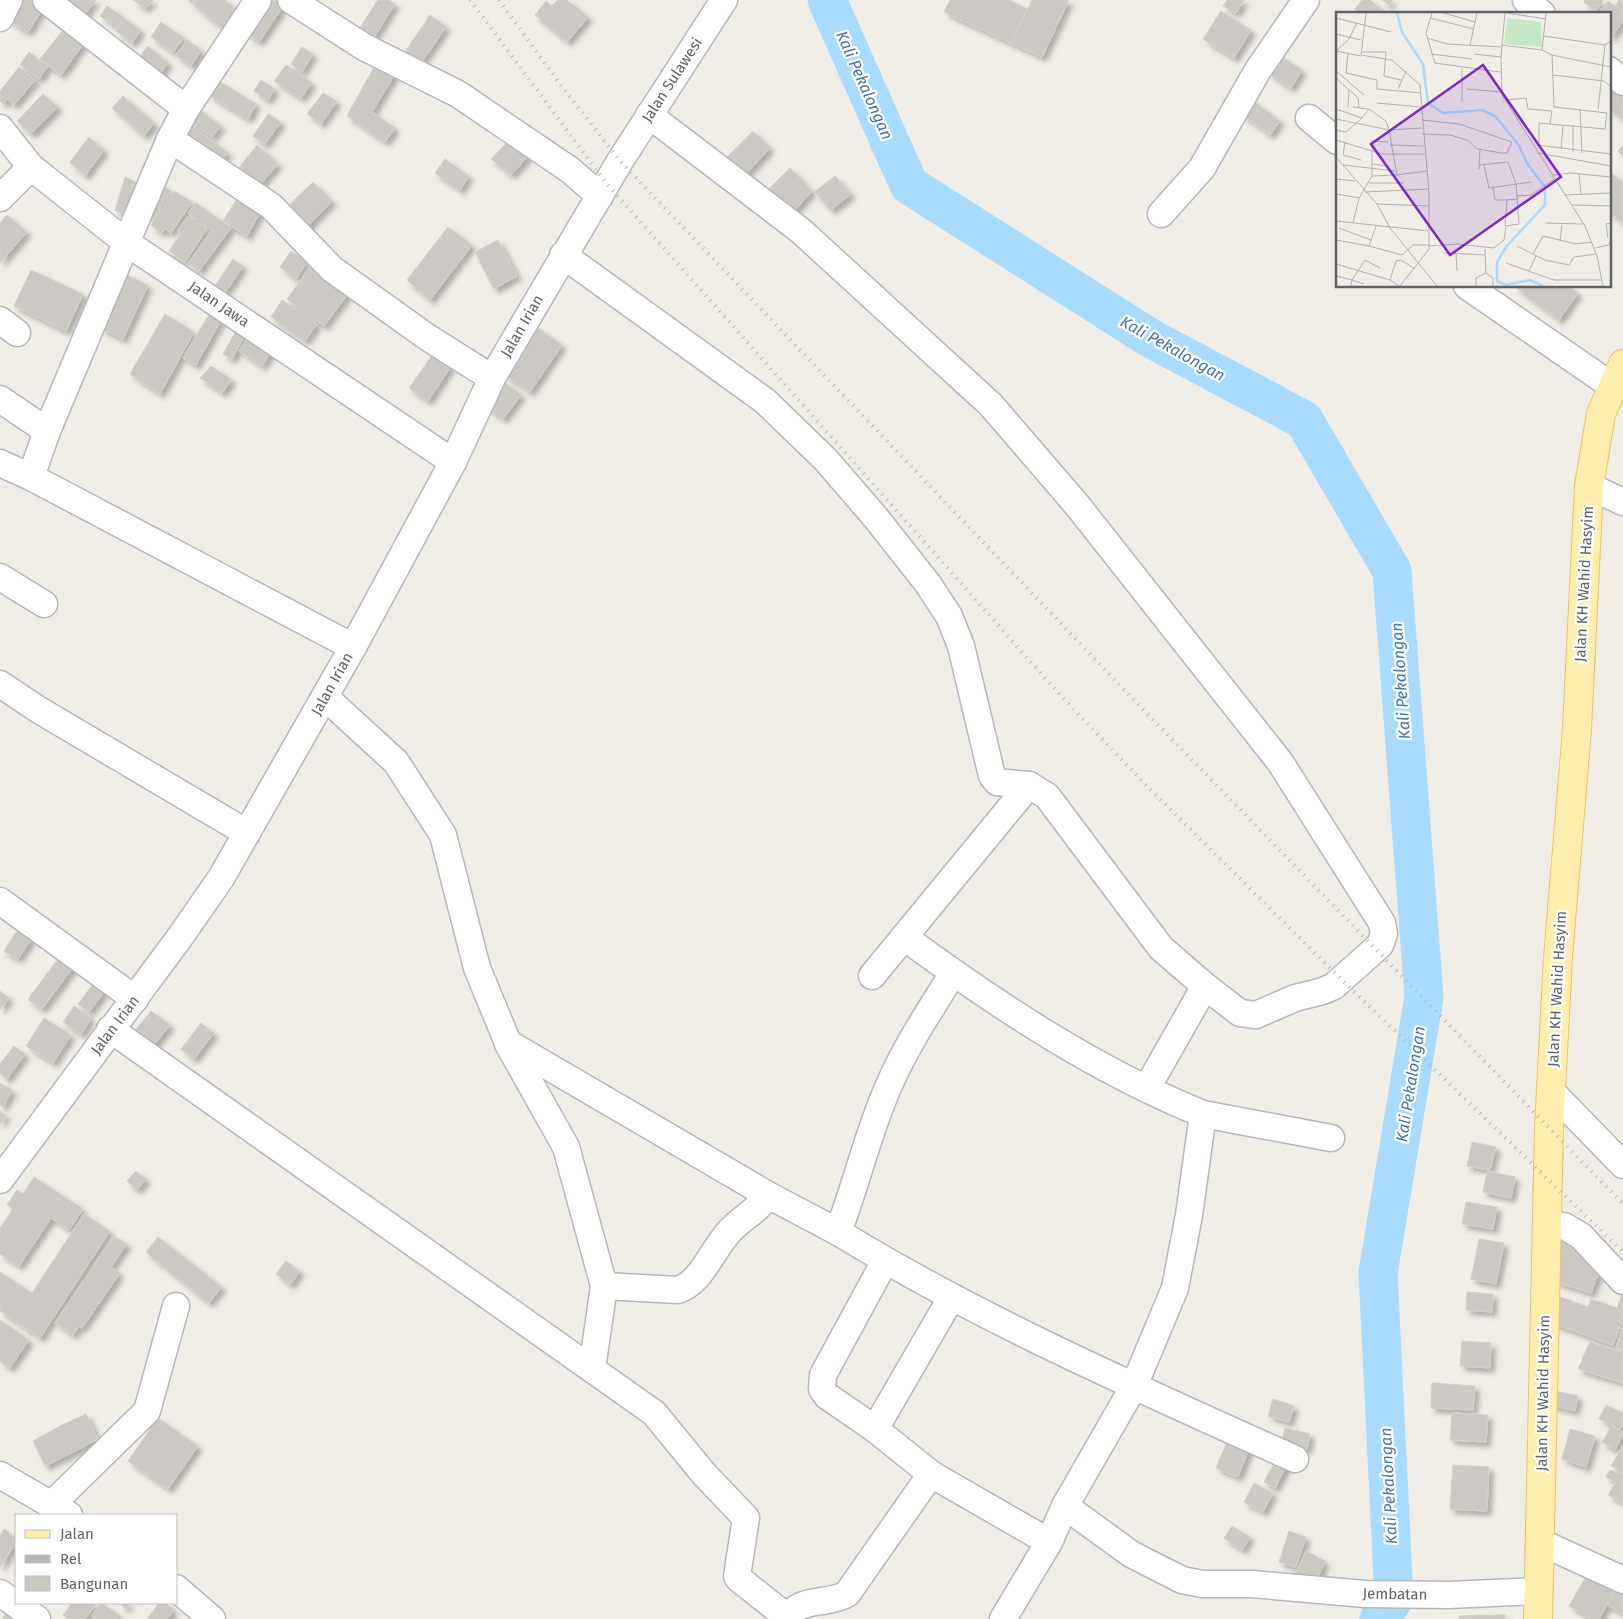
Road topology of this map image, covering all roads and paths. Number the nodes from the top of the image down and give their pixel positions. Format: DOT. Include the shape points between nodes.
graph roads {
  1 [pos="9,0"];
  2 [pos="46,0"];
  3 [pos="258,0"];
  4 [pos="291,0"];
  5 [pos="724,0"];
  6 [pos="1306,0"];
  7 [pos="1526,0"];
  8 [pos="1540,12"];
  9 [pos="0,18"];
  10 [pos="1610,71"];
  11 [pos="1623,82"];
  12 [pos="186,109"];
  13 [pos="649,115"];
  14 [pos="1309,118"];
  15 [pos="0,128"];
  16 [pos="170,139"];
  17 [pos="1336,140"];
  18 [pos="620,161"];
  19 [pos="31,167"];
  20 [pos="600,196"];
  21 [pos="0,198"];
  22 [pos="1161,214"];
  23 [pos="127,242"];
  24 [pos="563,255"];
  25 [pos="1470,288"];
  26 [pos="1617,375"];
  27 [pos="492,378"];
  28 [pos="0,399"];
  29 [pos="47,431"];
  30 [pos="453,462"];
  31 [pos="0,463"];
  32 [pos="31,477"];
  33 [pos="1589,486"];
  34 [pos="1623,502"];
  35 [pos="0,577"];
  36 [pos="44,604"];
  37 [pos="353,647"];
  38 [pos="0,684"];
  39 [pos="324,697"];
  40 [pos="1028,785"];
  41 [pos="247,833"];
  42 [pos="0,901"];
  43 [pos="904,938"];
  44 [pos="954,973"];
  45 [pos="872,976"];
  46 [pos="1205,986"];
  47 [pos="135,998"];
  48 [pos="110,1029"];
  49 [pos="508,1043"];
  50 [pos="1147,1088"];
  51 [pos="1552,1092"];
  52 [pos="1203,1114"];
  53 [pos="1331,1138"];
  54 [pos="1620,1156"];
  55 [pos="0,1180"];
  56 [pos="768,1195"];
  57 [pos="1547,1226"];
  58 [pos="838,1232"];
  59 [pos="886,1261"];
  60 [pos="1623,1281"];
  61 [pos="604,1286"];
  62 [pos="951,1298"];
  63 [pos="176,1306"];
  64 [pos="592,1369"];
  65 [pos="1134,1386"];
  66 [pos="875,1429"];
  67 [pos="1295,1459"];
  68 [pos="931,1474"];
  69 [pos="0,1475"];
  70 [pos="1065,1506"];
  71 [pos="60,1510"];
  72 [pos="1049,1542"];
  73 [pos="1540,1542"];
  74 [pos="1623,1580"];
  75 [pos="178,1590"];
  76 [pos="1538,1591"];
  77 [pos="0,1593"];
  78 [pos="15,1604"];
  79 [pos="16,1604"];
  80 [pos="787,1618"];
  81 [pos="37,1619"];
  82 [pos="212,1619"];
  83 [pos="1003,1619"];
  84 [pos="1538,1619"];
  1 -- 9 [label="street"];
  2 -- 12 [label="street"];
  3 -- 12 [label="street"];
  4 -- 20 [label="street" via="364,47 458,94 570,170"];
  5 -- 13 [label="street, Jalan Sulawesi"];
  6 -- 22 [label="street" via="1258,70 1202,168"];
  7 -- 8 [label="street"];
  10 -- 11 [label="street"];
  12 -- 16 [label="street"];
  13 -- 18 [label="street, Jalan Sulawesi"];
  13 -- 46 [label="street" via="801,231 991,405 1077,505 1280,762 1382,923 1384,934 1380,945 1334,986 1256,1015 1240,1013"];
  14 -- 17 [label="street"];
  15 -- 19 [label="street, Jalan Jawa"];
  16 -- 23 [label="street"];
  16 -- 27 [label="street" via="271,206 332,269 427,337"];
  18 -- 20 [label="street, Jalan Irian"];
  19 -- 21 [label="street"];
  19 -- 23 [label="street, Jalan Jawa"];
  20 -- 24 [label="street, Jalan Irian"];
  23 -- 29 [label="street"];
  23 -- 30 [label="street, Jalan Jawa"];
  24 -- 27 [label="street, Jalan Irian"];
  24 -- 40 [label="street" via="765,401 826,460 916,569 949,616 961,646 992,776 997,782"];
  25 -- 26 [label="street"];
  26 -- 33 [label="main road, Jalan KH Wahid Hasyim" via="1601,414"];
  27 -- 30 [label="street, Jalan Irian"];
  28 -- 29 [label="street"];
  29 -- 32 [label="street"];
  30 -- 37 [label="street, Jalan Irian"];
  31 -- 32 [label="street"];
  32 -- 37 [label="street"];
  33 -- 34 [label="street"];
  33 -- 51 [label="main road, Jalan KH Wahid Hasyim" via="1577,729 1558,957"];
  35 -- 36 [label="street"];
  37 -- 39 [label="street, Jalan Irian"];
  38 -- 41 [label="street"];
  39 -- 41 [label="street, Jalan Irian"];
  39 -- 49 [label="street" via="396,762 443,834 476,968"];
  40 -- 43 [label="street"];
  40 -- 46 [label="street" via="1047,796 1161,948"];
  41 -- 47 [label="street, Jalan Irian" via="221,878"];
  42 -- 47 [label="street"];
  43 -- 44 [label="street"];
  43 -- 45 [label="street"];
  44 -- 50 [label="street" via="1081,1054"];
  44 -- 58 [label="street" via="912,1038 889,1083"];
  46 -- 50 [label="street"];
  47 -- 48 [label="street, Jalan Irian"];
  48 -- 55 [label="street, Jalan Irian"];
  48 -- 64 [label="street"];
  49 -- 56 [label="street"];
  49 -- 61 [label="street" via="566,1147"];
  50 -- 52 [label="street"];
  51 -- 54 [label="street"];
  51 -- 57 [label="main road, Jalan KH Wahid Hasyim"];
  52 -- 53 [label="street"];
  52 -- 65 [label="street" via="1175,1288"];
  56 -- 58 [label="street"];
  56 -- 61 [label="street" via="730,1231 687,1287 678,1290"];
  57 -- 60 [label="street" via="1564,1226 1581,1236"];
  57 -- 73 [label="main road, Jalan KH Wahid Hasyim"];
  58 -- 59 [label="street"];
  59 -- 62 [label="street"];
  59 -- 66 [label="street" via="821,1382 827,1396"];
  61 -- 64 [label="street"];
  62 -- 65 [label="street"];
  62 -- 66 [label="street"];
  63 -- 71 [label="street" via="147,1411"];
  64 -- 80 [label="street" via="654,1412 704,1474 742,1513 747,1524 737,1576"];
  65 -- 67 [label="street"];
  65 -- 70 [label="street"];
  66 -- 68 [label="street"];
  68 -- 72 [label="street"];
  68 -- 80 [label="street" via="848,1594 839,1599 806,1602"];
  69 -- 71 [label="street"];
  70 -- 72 [label="street"];
  70 -- 76 [label="street, Jembatan" via="1131,1554 1182,1580 1202,1584 1252,1584 1380,1594"];
  72 -- 83 [label="street"];
  73 -- 74 [label="street"];
  73 -- 76 [label="main road, Jalan KH Wahid Hasyim"];
  75 -- 82 [label="street"];
  76 -- 84 [label="main road, Jalan KH Wahid Hasyim"];
  77 -- 78 [label="street"];
  79 -- 81 [label="street"];
}
